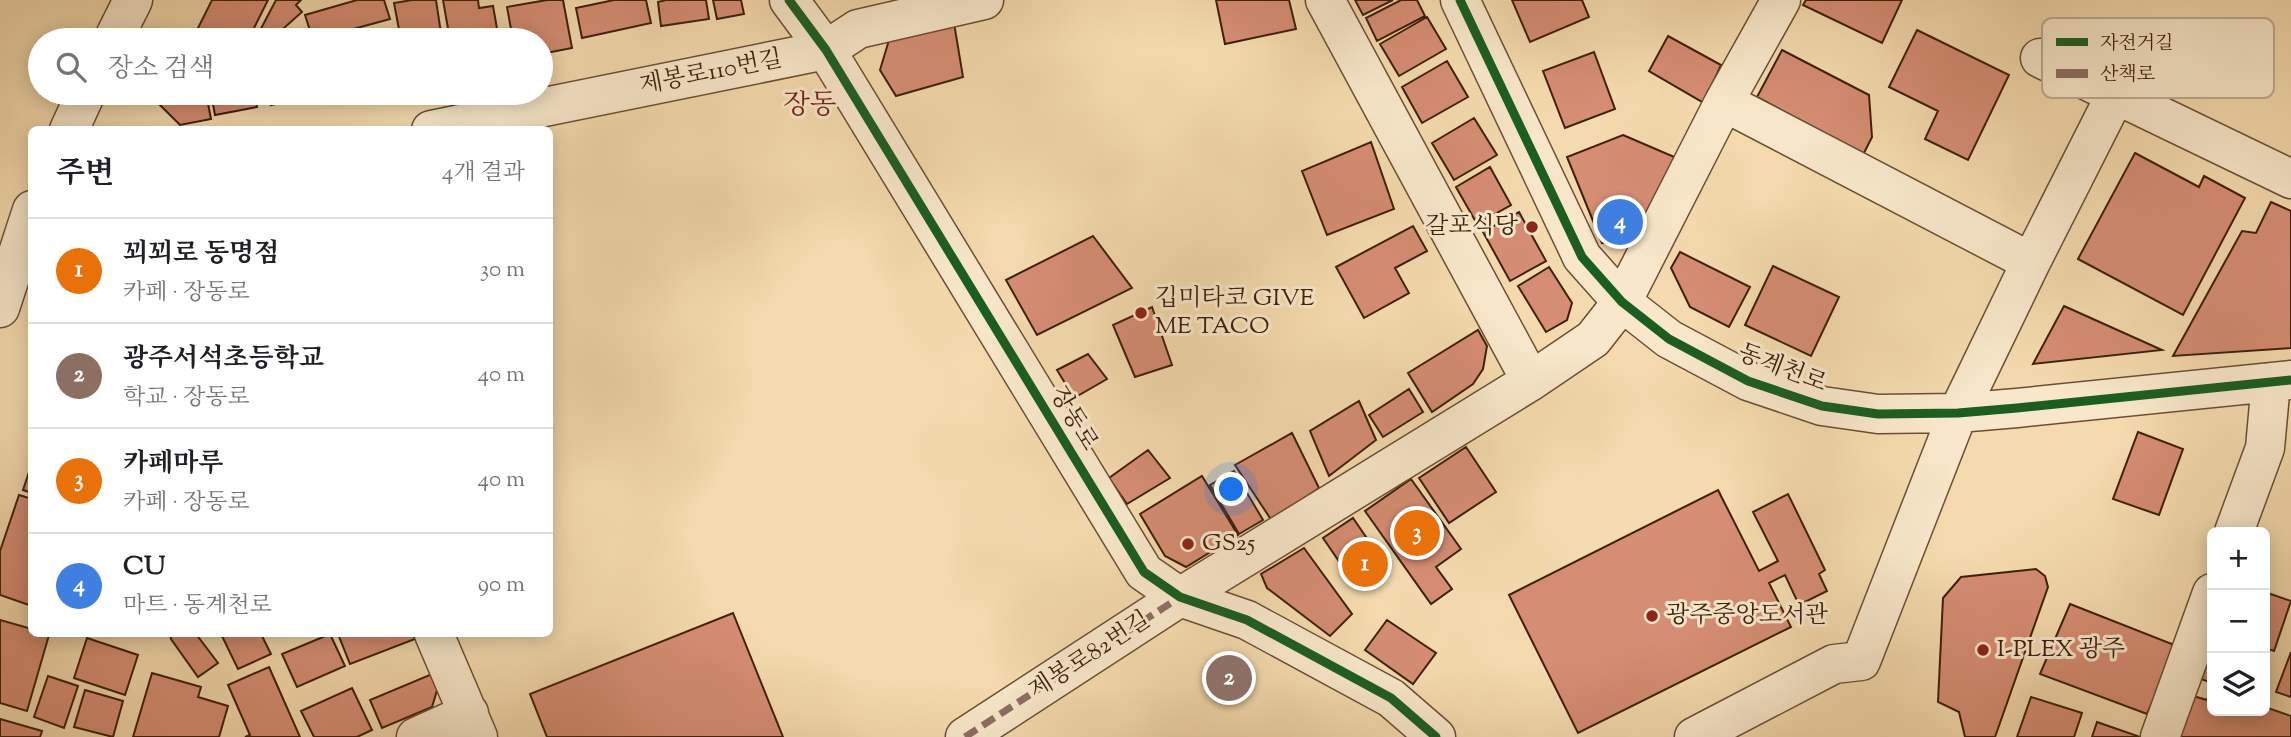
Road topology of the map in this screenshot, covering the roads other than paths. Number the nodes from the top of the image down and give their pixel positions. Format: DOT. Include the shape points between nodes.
graph roads {
  1 [pos="133,0"];
  2 [pos="789,0"];
  3 [pos="984,0"];
  4 [pos="1325,0"];
  5 [pos="1460,0"];
  6 [pos="1781,0"];
  7 [pos="119,28"];
  8 [pos="826,50"];
  9 [pos="2114,98"];
  10 [pos="2124,98"];
  11 [pos="1724,102"];
  12 [pos="80,105"];
  13 [pos="71,126"];
  14 [pos="451,126"];
  15 [pos="2291,179"];
  16 [pos="28,221"];
  17 [pos="2031,262"];
  18 [pos="1622,302"];
  19 [pos="0,308"];
  20 [pos="1531,381"];
  21 [pos="2281,381"];
  22 [pos="1958,413"];
  23 [pos="2236,527"];
  24 [pos="1180,597"];
  25 [pos="2207,607"];
  26 [pos="435,637"];
  27 [pos="474,725"];
  28 [pos="416,737"];
  29 [pos="965,737"];
  30 [pos="1436,737"];
  31 [pos="1694,737"];
  32 [pos="2160,737"];
  1 -- 7 [label="street"];
  2 -- 8 [label="street, 장동로"];
  3 -- 8 [label="street, 제봉로110번길" via="858,29"];
  4 -- 20 [label="street"];
  5 -- 18 [label="street, 동계천로" via="1582,257"];
  6 -- 11 [label="street"];
  8 -- 14 [label="street, 제봉로110번길"];
  8 -- 24 [label="street, 장동로" via="1144,572"];
  9 -- 17 [label="street"];
  10 -- 15 [label="street"];
  11 -- 17 [label="street"];
  11 -- 18 [label="street"];
  12 -- 13 [label="street"];
  16 -- 19 [label="street"];
  17 -- 22 [label="street"];
  18 -- 20 [label="street" via="1593,339"];
  18 -- 22 [label="street, 동계천로" via="1669,339 1748,381 1822,406 1878,414"];
  20 -- 24 [label="street"];
  21 -- 22 [label="street, 동계천로"];
  21 -- 23 [label="street" via="2265,448"];
  22 -- 31 [label="street" via="1861,662 1834,664"];
  24 -- 29 [label="street, 제봉로82번길"];
  24 -- 30 [label="street, 장동로" via="1247,620 1391,698"];
  25 -- 32 [label="street"];
  26 -- 27 [label="street"];
  27 -- 28 [label="street"];
}
